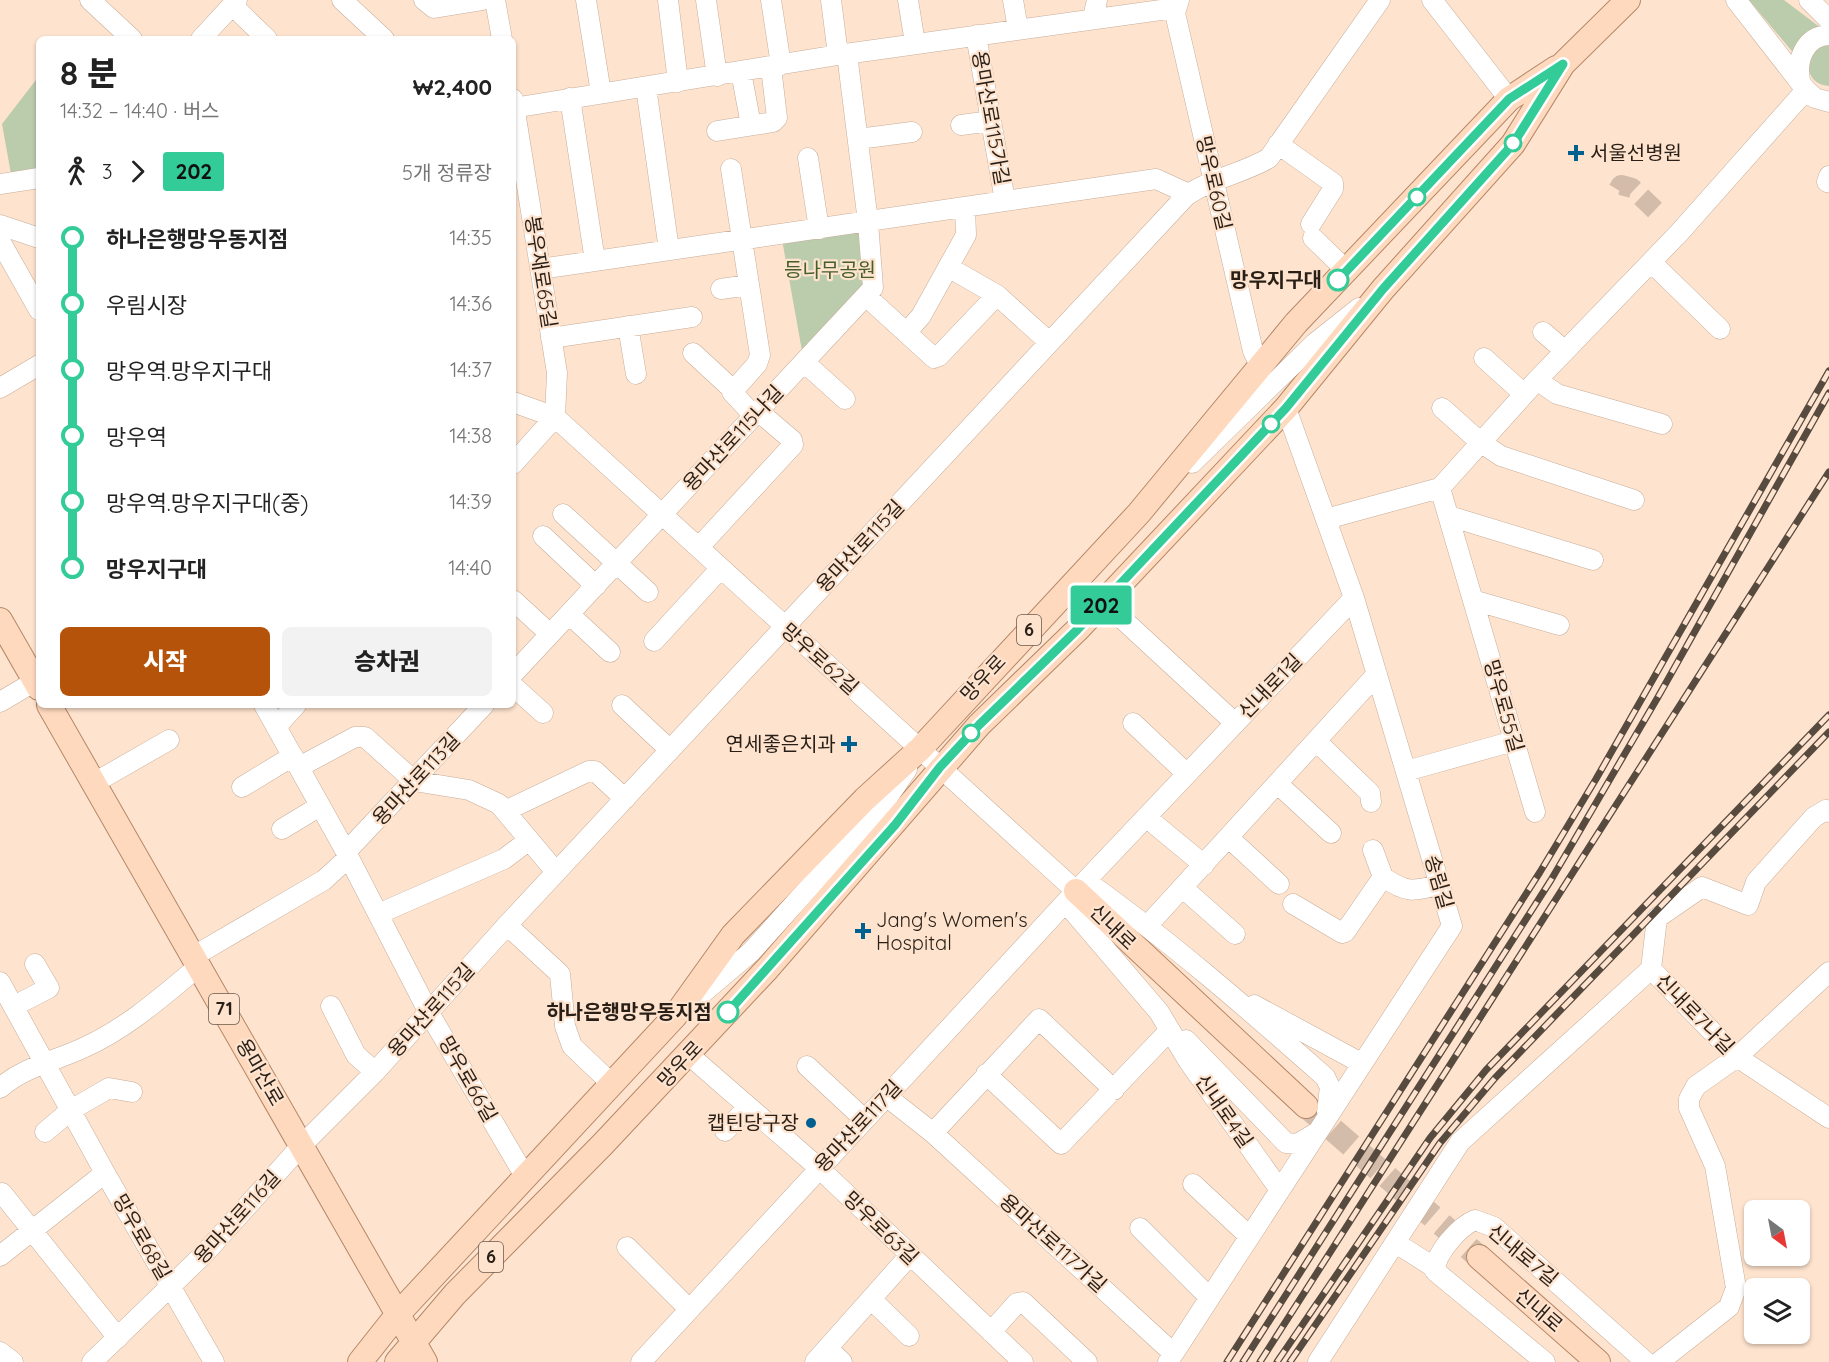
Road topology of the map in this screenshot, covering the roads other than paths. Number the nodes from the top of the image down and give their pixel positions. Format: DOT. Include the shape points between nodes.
graph roads {
  1 [pos="90,0"];
  2 [pos="342,0"];
  3 [pos="424,0"];
  4 [pos="483,0"];
  5 [pos="495,0"];
  6 [pos="586,0"];
  7 [pos="668,0"];
  8 [pos="706,0"];
  9 [pos="771,0"];
  10 [pos="831,0"];
  11 [pos="908,0"];
  12 [pos="1013,0"];
  13 [pos="1380,0"];
  14 [pos="1432,0"];
  15 [pos="1628,0"];
  16 [pos="1736,0"];
  17 [pos="1809,0"];
  18 [pos="234,3"];
  19 [pos="1177,4"];
  20 [pos="1095,9"];
  21 [pos="1829,20"];
  22 [pos="1018,29"];
  23 [pos="976,35"];
  24 [pos="1829,35"];
  25 [pos="129,36"];
  26 [pos="204,36"];
  27 [pos="264,36"];
  28 [pos="381,36"];
  29 [pos="501,36"];
  30 [pos="915,43"];
  31 [pos="843,54"];
  32 [pos="1563,64"];
  33 [pos="776,66"];
  34 [pos="741,72"];
  35 [pos="717,76"];
  36 [pos="678,82"];
  37 [pos="1803,85"];
  38 [pos="646,87"];
  39 [pos="601,93"];
  40 [pos="570,98"];
  41 [pos="1509,99"];
  42 [pos="516,105"];
  43 [pos="1828,106"];
  44 [pos="516,118"];
  45 [pos="991,121"];
  46 [pos="751,125"];
  47 [pos="961,125"];
  48 [pos="717,131"];
  49 [pos="912,132"];
  50 [pos="858,139"];
  51 [pos="1278,144"];
  52 [pos="808,158"];
  53 [pos="731,169"];
  54 [pos="36,178"];
  55 [pos="1214,180"];
  56 [pos="0,184"];
  57 [pos="1189,194"];
  58 [pos="1005,201"];
  59 [pos="965,207"];
  60 [pos="868,222"];
  61 [pos="0,225"];
  62 [pos="819,229"];
  63 [pos="36,237"];
  64 [pos="743,240"];
  65 [pos="0,241"];
  66 [pos="669,250"];
  67 [pos="595,261"];
  68 [pos="1650,262"];
  69 [pos="948,267"];
  70 [pos="540,269"];
  71 [pos="1347,271"];
  72 [pos="749,285"];
  73 [pos="721,289"];
  74 [pos="1383,289"];
  75 [pos="866,296"];
  76 [pos="997,296"];
  77 [pos="36,305"];
  78 [pos="693,317"];
  79 [pos="628,326"];
  80 [pos="1720,329"];
  81 [pos="1543,332"];
  82 [pos="906,333"];
  83 [pos="551,338"];
  84 [pos="1049,342"];
  85 [pos="1565,351"];
  86 [pos="693,353"];
  87 [pos="1484,358"];
  88 [pos="804,362"];
  89 [pos="1260,365"];
  90 [pos="36,367"];
  91 [pos="636,374"];
  92 [pos="0,387"];
  93 [pos="1530,387"];
  94 [pos="733,390"];
  95 [pos="845,399"];
  96 [pos="516,403"];
  97 [pos="1286,408"];
  98 [pos="1442,408"];
  99 [pos="756,413"];
  100 [pos="555,417"];
  101 [pos="1662,424"];
  102 [pos="1480,442"];
  103 [pos="516,461"];
  104 [pos="1440,488"];
  105 [pos="1634,500"];
  106 [pos="1139,513"];
  107 [pos="563,514"];
  108 [pos="663,514"];
  109 [pos="1449,516"];
  110 [pos="1326,519"];
  111 [pos="543,536"];
  112 [pos="699,548"];
  113 [pos="1593,560"];
  114 [pos="616,564"];
  115 [pos="721,568"];
  116 [pos="596,586"];
  117 [pos="648,592"];
  118 [pos="1354,598"];
  119 [pos="1473,600"];
  120 [pos="1104,602"];
  121 [pos="516,603"];
  122 [pos="569,614"];
  123 [pos="0,620"];
  124 [pos="1559,625"];
  125 [pos="784,627"];
  126 [pos="550,634"];
  127 [pos="654,641"];
  128 [pos="610,652"];
  129 [pos="516,671"];
  130 [pos="1377,674"];
  131 [pos="36,680"];
  132 [pos="36,684"];
  133 [pos="516,689"];
  134 [pos="0,702"];
  135 [pos="622,705"];
  136 [pos="51,708"];
  137 [pos="266,708"];
  138 [pos="293,708"];
  139 [pos="481,708"];
  140 [pos="543,713"];
  141 [pos="1133,723"];
  142 [pos="1235,723"];
  143 [pos="276,727"];
  144 [pos="169,740"];
  145 [pos="1316,741"];
  146 [pos="1514,741"];
  147 [pos="920,749"];
  148 [pos="670,750"];
  149 [pos="296,761"];
  150 [pos="940,767"];
  151 [pos="1406,771"];
  152 [pos="1187,774"];
  153 [pos="414,781"];
  154 [pos="94,783"];
  155 [pos="1278,784"];
  156 [pos="242,787"];
  157 [pos="625,799"];
  158 [pos="1371,802"];
  159 [pos="320,806"];
  160 [pos="505,811"];
  161 [pos="1535,812"];
  162 [pos="1829,812"];
  163 [pos="1146,817"];
  164 [pos="282,829"];
  165 [pos="1331,833"];
  166 [pos="1229,838"];
  167 [pos="528,841"];
  168 [pos="1372,850"];
  169 [pos="348,854"];
  170 [pos="1204,865"];
  171 [pos="556,872"];
  172 [pos="1383,877"];
  173 [pos="1279,884"];
  174 [pos="1440,884"];
  175 [pos="1183,888"];
  176 [pos="1076,892"];
  177 [pos="1293,904"];
  178 [pos="378,914"];
  179 [pos="507,925"];
  180 [pos="1148,925"];
  181 [pos="1235,934"];
  182 [pos="196,961"];
  183 [pos="35,963"];
  184 [pos="1651,969"];
  185 [pos="1829,972"];
  186 [pos="0,982"];
  187 [pos="1226,989"];
  188 [pos="14,1006"];
  189 [pos="331,1006"];
  190 [pos="1159,1012"];
  191 [pos="429,1013"];
  192 [pos="1170,1030"];
  193 [pos="689,1054"];
  194 [pos="1737,1057"];
  195 [pos="1361,1062"];
  196 [pos="46,1063"];
  197 [pos="807,1066"];
  198 [pos="375,1072"];
  199 [pos="986,1074"];
  200 [pos="5,1078"];
  201 [pos="612,1084"];
  202 [pos="1114,1090"];
  203 [pos="132,1092"];
  204 [pos="886,1096"];
  205 [pos="748,1107"];
  206 [pos="71,1110"];
  207 [pos="1317,1118"];
  208 [pos="1829,1118"];
  209 [pos="864,1119"];
  210 [pos="725,1131"];
  211 [pos="45,1132"];
  212 [pos="933,1133"];
  213 [pos="302,1145"];
  214 [pos="819,1168"];
  215 [pos="105,1173"];
  216 [pos="526,1178"];
  217 [pos="1193,1184"];
  218 [pos="1280,1190"];
  219 [pos="2,1193"];
  220 [pos="1140,1228"];
  221 [pos="32,1230"];
  222 [pos="1249,1236"];
  223 [pos="1396,1243"];
  224 [pos="627,1247"];
  225 [pos="910,1255"];
  226 [pos="0,1256"];
  227 [pos="1479,1257"];
  228 [pos="1435,1268"];
  229 [pos="171,1287"];
  230 [pos="1209,1297"];
  231 [pos="872,1300"];
  232 [pos="689,1309"];
  233 [pos="398,1314"];
  234 [pos="991,1332"];
  235 [pos="909,1336"];
  236 [pos="118,1338"];
  237 [pos="413,1340"];
  238 [pos="0,1352"];
  239 [pos="821,1355"];
  240 [pos="1170,1357"];
  241 [pos="1530,1358"];
  242 [pos="13,1362"];
  243 [pos="92,1362"];
  244 [pos="214,1362"];
  245 [pos="360,1362"];
  246 [pos="397,1362"];
  247 [pos="425,1362"];
  248 [pos="641,1362"];
  249 [pos="842,1362"];
  250 [pos="1023,1362"];
  251 [pos="1088,1362"];
  252 [pos="1318,1362"];
  253 [pos="1545,1362"];
  254 [pos="1598,1362"];
  255 [pos="1646,1362"];
  256 [pos="1659,1362"];
  1 -- 25 [label="street"];
  2 -- 28 [label="street"];
  3 -- 4 [label="street" via="434,8"];
  5 -- 29 [label="street"];
  6 -- 39 [label="street"];
  7 -- 36 [label="street"];
  8 -- 35 [label="street"];
  9 -- 33 [label="street"];
  10 -- 31 [label="street"];
  11 -- 30 [label="street"];
  12 -- 22 [label="street"];
  13 -- 51 [label="street, 용마산로115길"];
  14 -- 41 [label="street"];
  15 -- 32 [label="main road, 망우로 / 6"];
  16 -- 37 [label="street"];
  17 -- 21 [label="street"];
  18 -- 26 [label="street"];
  18 -- 27 [label="street"];
  19 -- 20 [label="street"];
  19 -- 55 [label="street, 망우로60길"];
  20 -- 22 [label="street"];
  22 -- 23 [label="street"];
  23 -- 30 [label="street"];
  23 -- 45 [label="street, 용마산로115가길"];
  24 -- 37 [label="street" via="1813,40 1805,48 1798,69"];
  30 -- 31 [label="street"];
  31 -- 33 [label="street"];
  31 -- 50 [label="street"];
  32 -- 41 [label="main road, 망우로 / 6"];
  32 -- 74 [label="main road, 망우로 / 6" via="1513,144"];
  33 -- 34 [label="street"];
  33 -- 46 [label="street" via="778,116 773,122"];
  34 -- 35 [label="street"];
  34 -- 46 [label="street"];
  35 -- 36 [label="street"];
  36 -- 38 [label="street"];
  37 -- 43 [label="street"];
  37 -- 68 [label="street"];
  38 -- 39 [label="street"];
  38 -- 66 [label="street"];
  39 -- 40 [label="street"];
  40 -- 42 [label="street"];
  40 -- 67 [label="street"];
  41 -- 71 [label="main road, 망우로 / 6"];
  44 -- 70 [label="street, 봉우재로65길"];
  45 -- 47 [label="street"];
  45 -- 58 [label="street, 용마산로115가길"];
  46 -- 48 [label="street"];
  49 -- 50 [label="street"];
  50 -- 60 [label="street"];
  51 -- 55 [label="street, 용마산로115길" via="1269,158 1252,168"];
  51 -- 71 [label="street" via="1333,183 1312,231"];
  52 -- 62 [label="street"];
  53 -- 64 [label="street"];
  54 -- 56 [label="street"];
  55 -- 57 [label="street, 용마산로115길"];
  55 -- 89 [label="street, 망우로60길" via="1253,351"];
  57 -- 58 [label="street, 용마산로115가길" via="1156,179"];
  57 -- 84 [label="street, 용마산로115길"];
  58 -- 59 [label="street, 용마산로115가길"];
  59 -- 60 [label="street, 용마산로115가길"];
  59 -- 69 [label="street" via="967,230"];
  60 -- 62 [label="street, 용마산로115가길"];
  60 -- 75 [label="street" via="873,288"];
  61 -- 63 [label="street"];
  62 -- 64 [label="street, 용마산로115가길"];
  64 -- 66 [label="street, 용마산로115가길"];
  64 -- 72 [label="street"];
  65 -- 77 [label="street"];
  66 -- 67 [label="street, 용마산로115가길"];
  67 -- 70 [label="street, 용마산로115가길"];
  68 -- 80 [label="street"];
  68 -- 85 [label="street"];
  69 -- 76 [label="street"];
  69 -- 82 [label="street" via="921,316"];
  70 -- 83 [label="street, 봉우재로65길"];
  71 -- 89 [label="main road, 망우로 / 6"];
  72 -- 73 [label="street"];
  72 -- 94 [label="street" via="760,355 757,364"];
  74 -- 97 [label="main road, 망우로 / 6"];
  74 -- 106 [label="street" via="1315,343"];
  75 -- 82 [label="street"];
  75 -- 88 [label="street, 용마산로115나길"];
  76 -- 82 [label="street" via="937,357 932,357"];
  76 -- 84 [label="street"];
  78 -- 79 [label="street, 봉우재로65길"];
  79 -- 83 [label="street, 봉우재로65길"];
  79 -- 91 [label="street"];
  81 -- 85 [label="street"];
  83 -- 100 [label="street, 봉우재로65길" via="557,373"];
  84 -- 125 [label="street, 용마산로115길"];
  85 -- 93 [label="street"];
  86 -- 94 [label="street"];
  87 -- 93 [label="street"];
  88 -- 95 [label="street"];
  88 -- 99 [label="street, 용마산로115나길"];
  89 -- 106 [label="main road, 망우로"];
  90 -- 92 [label="street"];
  93 -- 101 [label="street"];
  93 -- 102 [label="street"];
  94 -- 99 [label="street"];
  96 -- 100 [label="street, 망우로62길"];
  97 -- 110 [label="street, 송림길"];
  97 -- 120 [label="main road, 망우로 / 6"];
  98 -- 102 [label="street"];
  99 -- 108 [label="street, 용마산로115나길"];
  99 -- 112 [label="street" via="792,440 793,445"];
  100 -- 103 [label="street"];
  100 -- 108 [label="street, 망우로62길"];
  102 -- 104 [label="street"];
  102 -- 105 [label="street" via="1502,456"];
  104 -- 109 [label="street, 망우로55길"];
  104 -- 110 [label="street"];
  106 -- 147 [label="main road, 망우로 / 6"];
  107 -- 114 [label="street"];
  108 -- 112 [label="street, 망우로62길"];
  108 -- 114 [label="street"];
  109 -- 113 [label="street"];
  109 -- 119 [label="street, 망우로55길"];
  110 -- 118 [label="street, 송림길"];
  111 -- 116 [label="street"];
  112 -- 115 [label="street, 망우로62길"];
  114 -- 116 [label="street"];
  114 -- 117 [label="street"];
  115 -- 125 [label="street, 망우로62길"];
  115 -- 127 [label="street"];
  116 -- 122 [label="street"];
  118 -- 130 [label="street, 송림길"];
  118 -- 142 [label="street, 신내로1길"];
  119 -- 124 [label="street"];
  119 -- 146 [label="street, 망우로55길"];
  120 -- 142 [label="street"];
  120 -- 150 [label="main road, 망우로 / 6"];
  121 -- 126 [label="street"];
  122 -- 126 [label="street"];
  122 -- 128 [label="street"];
  123 -- 131 [label="main road"];
  125 -- 147 [label="street, 망우로62길"];
  125 -- 148 [label="street, 용마산로115길"];
  126 -- 129 [label="street"];
  130 -- 145 [label="street"];
  130 -- 151 [label="street, 송림길"];
  132 -- 134 [label="street"];
  133 -- 140 [label="street"];
  135 -- 148 [label="street"];
  136 -- 154 [label="main road, 용마산로 / 71"];
  137 -- 143 [label="street, 망우로66길"];
  138 -- 143 [label="street"];
  139 -- 153 [label="street, 용마산로113길"];
  141 -- 152 [label="street"];
  142 -- 152 [label="street, 신내로1길"];
  143 -- 149 [label="street, 망우로66길"];
  144 -- 154 [label="street"];
  145 -- 155 [label="street"];
  145 -- 158 [label="street" via="1370,793"];
  146 -- 151 [label="street"];
  146 -- 161 [label="street, 망우로55길"];
  147 -- 150 [label="street, 신내로"];
  147 -- 201 [label="main road, 망우로 / 6" via="865,799 734,935 675,1016"];
  148 -- 157 [label="street, 용마산로115길"];
  149 -- 153 [label="street" via="363,736"];
  149 -- 156 [label="street"];
  149 -- 159 [label="street, 망우로66길"];
  150 -- 176 [label="street, 신내로"];
  150 -- 193 [label="main road, 망우로 / 6" via="895,825"];
  151 -- 174 [label="street, 송림길"];
  152 -- 163 [label="street, 신내로1길"];
  153 -- 160 [label="street" via="469,790 492,799"];
  153 -- 169 [label="street, 용마산로113길"];
  154 -- 182 [label="main road, 용마산로 / 71"];
  155 -- 165 [label="street"];
  155 -- 166 [label="street"];
  157 -- 160 [label="street" via="595,771 589,771"];
  157 -- 171 [label="street, 용마산로115길"];
  159 -- 164 [label="street"];
  159 -- 169 [label="street, 망우로66길"];
  160 -- 167 [label="street"];
  162 -- 184 [label="street, 신내로7나길" via="1814,817 1756,882 1748,905 1702,887 1657,918"];
  163 -- 170 [label="street"];
  163 -- 176 [label="street, 신내로1길"];
  166 -- 170 [label="street"];
  166 -- 173 [label="street"];
  167 -- 171 [label="street"];
  167 -- 178 [label="street" via="504,859"];
  168 -- 172 [label="street"];
  169 -- 178 [label="street, 망우로66길"];
  169 -- 182 [label="street, 용마산로113길" via="324,880"];
  170 -- 175 [label="street"];
  171 -- 179 [label="street, 용마산로115길"];
  172 -- 174 [label="street" via="1399,888 1413,891"];
  172 -- 177 [label="street" via="1345,932 1338,932"];
  174 -- 195 [label="street, 송림길" via="1452,926"];
  175 -- 180 [label="street"];
  175 -- 181 [label="street"];
  176 -- 180 [label="street"];
  176 -- 190 [label="street, 신내로4길"];
  176 -- 204 [label="street, 용마산로117길"];
  176 -- 207 [label="main road, 신내로"];
  178 -- 191 [label="street, 망우로66길"];
  179 -- 191 [label="street, 용마산로115길"];
  179 -- 201 [label="street" via="560,974 565,1026 572,1046"];
  180 -- 187 [label="street"];
  182 -- 196 [label="street, 용마산로113길" via="166,993 110,1034"];
  182 -- 213 [label="main road, 용마산로 / 71"];
  183 -- 188 [label="street" via="49,988"];
  184 -- 194 [label="street, 신내로7나길"];
  184 -- 223 [label="street" via="1460,1142"];
  185 -- 194 [label="street"];
  186 -- 188 [label="street, 망우로68길"];
  187 -- 195 [label="street"];
  187 -- 207 [label="street" via="1327,1079 1330,1087"];
  188 -- 196 [label="street, 망우로68길"];
  189 -- 198 [label="street" via="356,1054"];
  190 -- 192 [label="street, 신내로4길"];
  190 -- 207 [label="street" via="1286,1143 1297,1144"];
  191 -- 198 [label="street, 용마산로115길"];
  191 -- 216 [label="street, 망우로66길"];
  192 -- 202 [label="street"];
  192 -- 218 [label="street, 신내로4길"];
  193 -- 205 [label="street, 망우로63길"];
  193 -- 237 [label="main road, 망우로 / 6"];
  194 -- 208 [label="street, 신내로7나길"];
  194 -- 256 [label="street" via="1696,1086 1689,1099 1689,1108 1715,1166 1735,1296 1729,1307"];
  195 -- 207 [label="street, 송림길"];
  196 -- 200 [label="street, 용마산로113길"];
  196 -- 206 [label="street, 망우로68길"];
  197 -- 209 [label="street"];
  198 -- 213 [label="street, 용마산로115길"];
  199 -- 202 [label="street" via="1061,1144"];
  199 -- 202 [label="street" via="1039,1018"];
  199 -- 212 [label="street"];
  201 -- 216 [label="main road, 망우로 / 6"];
  203 -- 206 [label="street" via="112,1087"];
  204 -- 209 [label="street, 용마산로117길"];
  204 -- 212 [label="street, 용마산로117가길"];
  205 -- 210 [label="street"];
  205 -- 214 [label="street, 망우로63길"];
  206 -- 211 [label="street"];
  206 -- 215 [label="street, 망우로68길"];
  207 -- 218 [label="street, 송림길"];
  209 -- 214 [label="street, 용마산로117길"];
  212 -- 240 [label="street, 용마산로117가길"];
  213 -- 229 [label="street, 용마산로116길"];
  213 -- 233 [label="main road, 용마산로 / 71"];
  214 -- 225 [label="street, 망우로63길"];
  214 -- 232 [label="street, 용마산로117길"];
  215 -- 221 [label="street"];
  215 -- 229 [label="street, 망우로68길"];
  216 -- 233 [label="main road, 망우로 / 6"];
  217 -- 222 [label="street"];
  218 -- 222 [label="street, 송림길"];
  219 -- 221 [label="street"];
  220 -- 230 [label="street"];
  221 -- 226 [label="street"];
  221 -- 236 [label="street"];
  222 -- 230 [label="street, 송림길"];
  223 -- 228 [label="street"];
  223 -- 252 [label="street"];
  224 -- 232 [label="street"];
  225 -- 231 [label="street"];
  225 -- 234 [label="street, 망우로63길"];
  227 -- 254 [label="main road, 신내로"];
  228 -- 241 [label="street" via="1444,1281"];
  228 -- 255 [label="street, 신내로7길" via="1462,1228 1475,1220 1485,1222"];
  229 -- 236 [label="street, 용마산로116길"];
  229 -- 244 [label="street, 망우로68길"];
  230 -- 240 [label="street, 송림길"];
  231 -- 235 [label="street"];
  231 -- 239 [label="street"];
  232 -- 248 [label="street, 용마산로117길"];
  233 -- 237 [label="main road, 용마산로 / 71"];
  233 -- 245 [label="main road, 망우로 / 6"];
  234 -- 250 [label="street, 망우로63길"];
  234 -- 251 [label="street" via="1023,1302"];
  236 -- 243 [label="street, 용마산로116길"];
  237 -- 246 [label="main road, 망우로 / 6"];
  237 -- 247 [label="main road, 용마산로"];
  238 -- 242 [label="street"];
  239 -- 249 [label="street"];
  241 -- 253 [label="street"];
}
